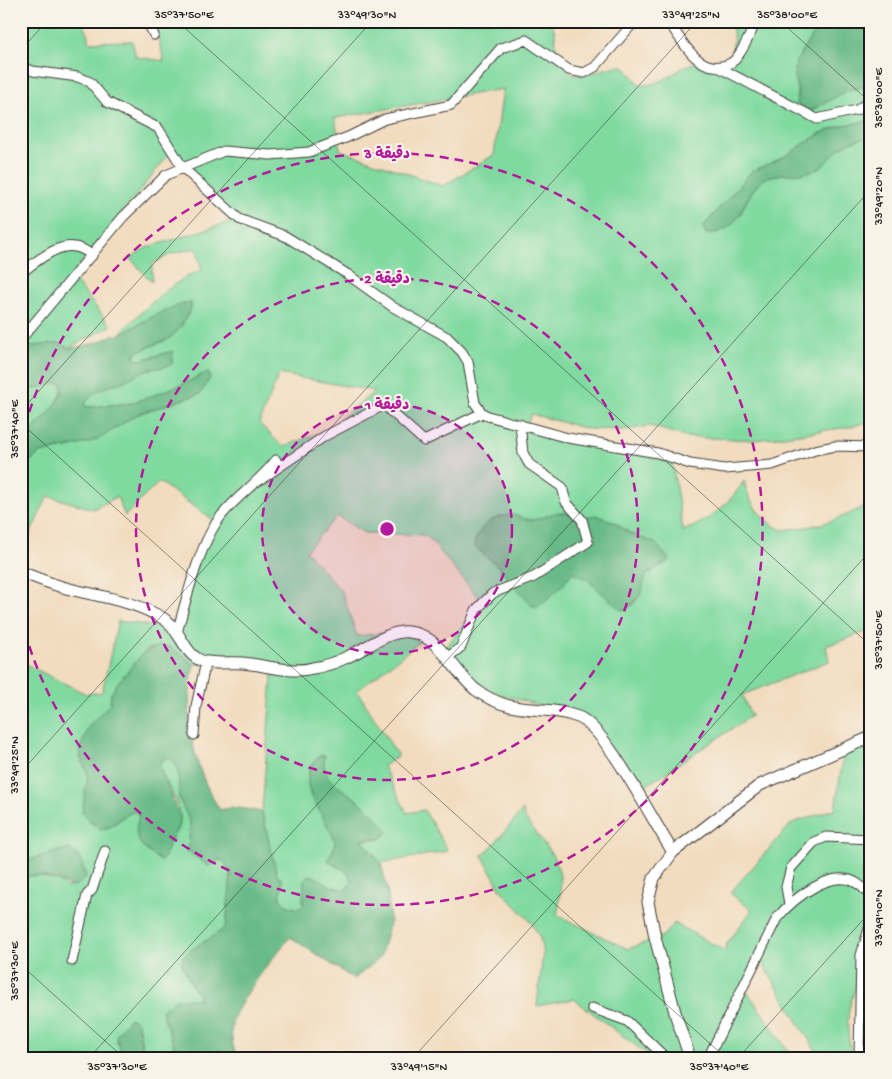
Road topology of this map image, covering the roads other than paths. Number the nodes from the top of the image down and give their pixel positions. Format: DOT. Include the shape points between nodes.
graph roads {
  1 [pos="147,21"];
  2 [pos="668,21"];
  3 [pos="756,21"];
  4 [pos="633,22"];
  5 [pos="154,36"];
  6 [pos="21,67"];
  7 [pos="718,67"];
  8 [pos="871,100"];
  9 [pos="183,168"];
  10 [pos="92,256"];
  11 [pos="21,272"];
  12 [pos="21,339"];
  13 [pos="482,413"];
  14 [pos="520,424"];
  15 [pos="871,447"];
  16 [pos="276,460"];
  17 [pos="257,482"];
  18 [pos="21,572"];
  19 [pos="177,633"];
  20 [pos="447,658"];
  21 [pos="206,662"];
  22 [pos="194,735"];
  23 [pos="871,736"];
  24 [pos="871,839"];
  25 [pos="105,851"];
  26 [pos="672,852"];
  27 [pos="871,899"];
  28 [pos="789,904"];
  29 [pos="871,922"];
  30 [pos="72,961"];
  31 [pos="592,1008"];
  32 [pos="666,1058"];
  33 [pos="690,1058"];
  34 [pos="708,1058"];
  35 [pos="859,1058"];
  1 -- 5 [label="street"];
  2 -- 7 [label="street" via="692,56"];
  3 -- 7 [label="street" via="738,56 730,65"];
  4 -- 9 [label="street" via="596,67 584,74 569,70 526,40 515,42 501,48 451,105 385,119 309,152 270,155 224,151"];
  6 -- 9 [label="street" via="90,82 107,102 158,128"];
  7 -- 8 [label="street" via="818,119 857,110"];
  9 -- 10 [label="street" via="166,175 145,194"];
  9 -- 13 [label="street" via="239,219 285,236 393,307 447,337 468,362 475,403"];
  10 -- 11 [label="street" via="78,246 62,246"];
  10 -- 12 [label="street"];
  13 -- 14 [label="street"];
  13 -- 17 [label="street" via="424,441 384,405 325,436"];
  14 -- 15 [label="street" via="568,438 658,453 690,464 725,469 772,465 835,446"];
  14 -- 20 [label="street" via="523,453 529,464 562,487 566,502 582,520 588,542 534,577 493,593 476,610 461,647"];
  16 -- 17 [label="street"];
  17 -- 19 [label="street" via="220,516 210,533"];
  18 -- 19 [label="street" via="66,588 114,598 162,618"];
  19 -- 21 [label="street" via="192,656"];
  20 -- 21 [label="street" via="435,644 421,635 397,632 347,657 307,670"];
  20 -- 26 [label="street" via="476,689 503,705 570,714 589,724 608,747"];
  21 -- 22 [label="street" via="196,706"];
  23 -- 26 [label="street" via="760,785"];
  24 -- 28 [label="street" via="826,837 814,842 791,868 786,887"];
  25 -- 30 [label="street" via="92,890 87,895"];
  26 -- 33 [label="street" via="654,878 648,902 654,937"];
  27 -- 28 [label="street" via="863,888 844,878 824,883"];
  28 -- 34 [label="street" via="777,918"];
  29 -- 35 [label="street" via="861,955"];
  31 -- 32 [label="street" via="627,1021"];
}
